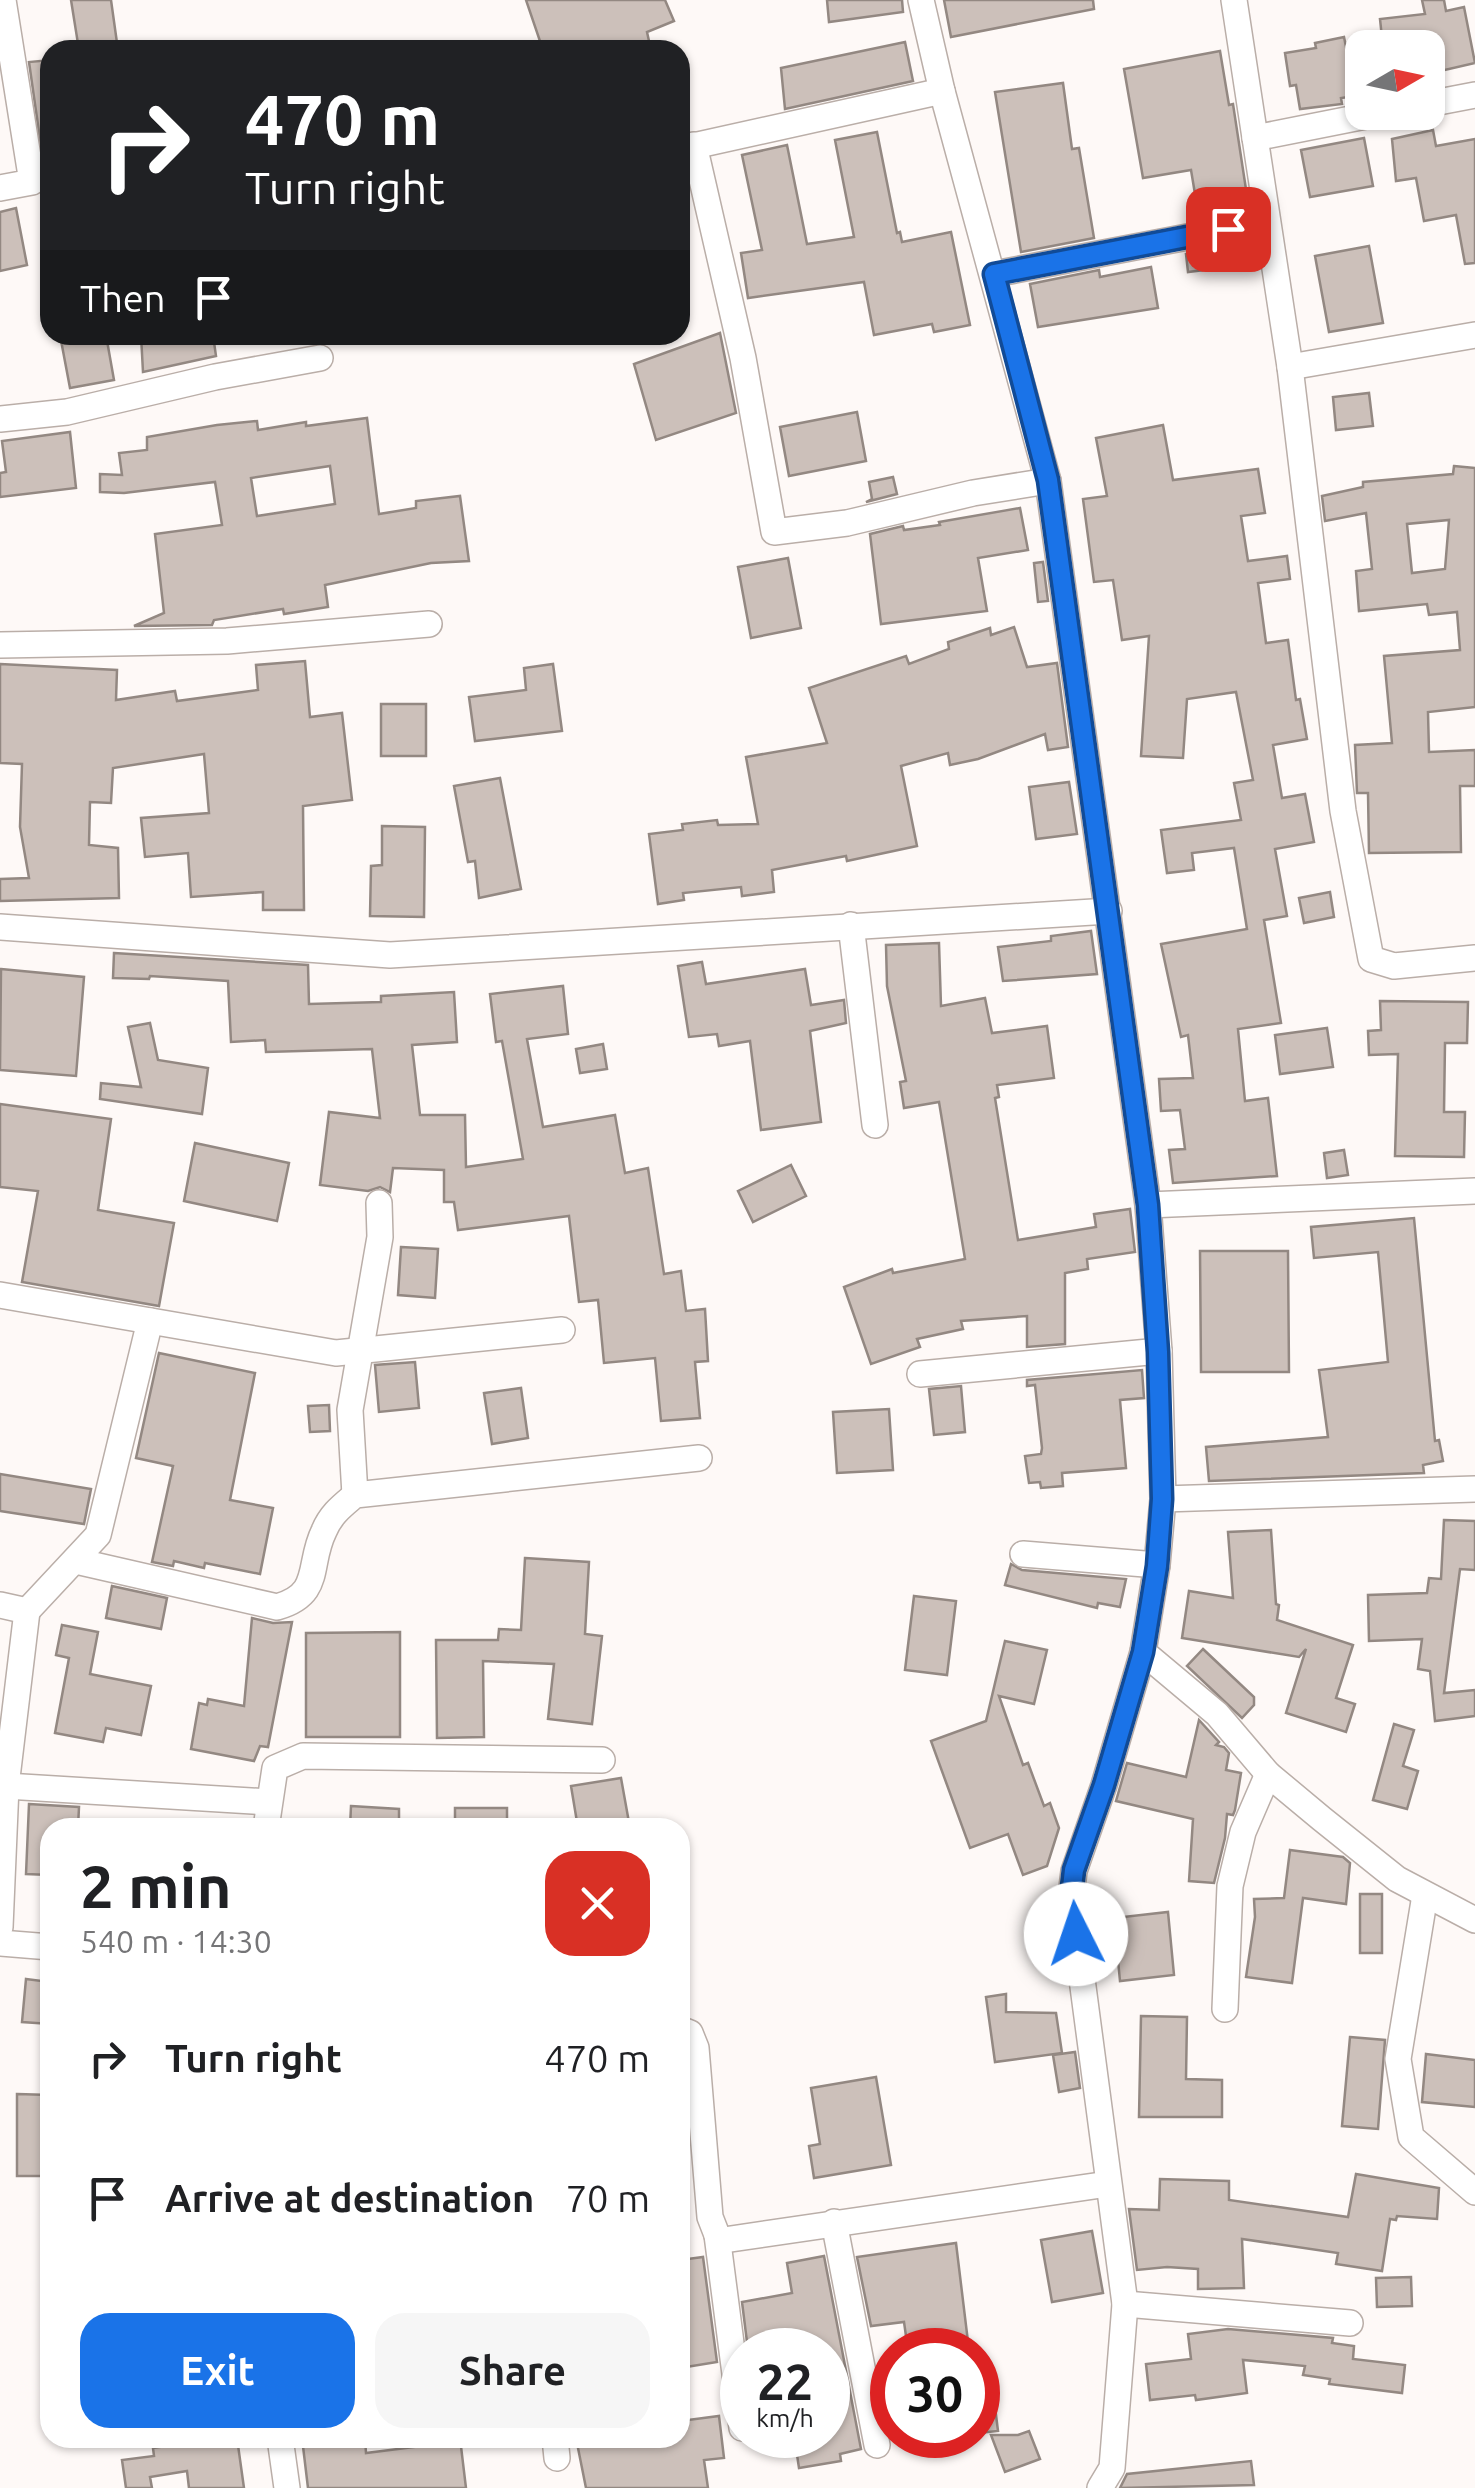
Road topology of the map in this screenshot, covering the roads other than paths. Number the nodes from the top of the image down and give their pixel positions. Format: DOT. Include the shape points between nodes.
graph roads {
  1 [pos="3,0"];
  2 [pos="921,0"];
  3 [pos="1234,0"];
  4 [pos="942,91"];
  5 [pos="1475,95"];
  6 [pos="1445,101"];
  7 [pos="1345,120"];
  8 [pos="1255,138"];
  9 [pos="690,146"];
  10 [pos="690,159"];
  11 [pos="0,188"];
  12 [pos="1266,222"];
  13 [pos="994,274"];
  14 [pos="1475,335"];
  15 [pos="320,358"];
  16 [pos="1290,367"];
  17 [pos="0,418"];
  18 [pos="1048,480"];
  19 [pos="430,624"];
  20 [pos="0,645"];
  21 [pos="1109,910"];
  22 [pos="850,925"];
  23 [pos="0,927"];
  24 [pos="1475,958"];
  25 [pos="874,1125"];
  26 [pos="1475,1191"];
  27 [pos="379,1202"];
  28 [pos="1148,1205"];
  29 [pos="0,1295"];
  30 [pos="150,1321"];
  31 [pos="562,1330"];
  32 [pos="1158,1352"];
  33 [pos="358,1354"];
  34 [pos="920,1374"];
  35 [pos="699,1458"];
  36 [pos="1475,1489"];
  37 [pos="356,1495"];
  38 [pos="1162,1499"];
  39 [pos="1023,1554"];
  40 [pos="76,1561"];
  41 [pos="1157,1566"];
  42 [pos="0,1604"];
  43 [pos="27,1611"];
  44 [pos="1143,1652"];
  45 [pos="602,1760"];
  46 [pos="1268,1774"];
  47 [pos="6,1786"];
  48 [pos="267,1815"];
  49 [pos="1425,1895"];
  50 [pos="1,1900"];
  51 [pos="1475,1920"];
  52 [pos="0,1927"];
  53 [pos="0,1943"];
  54 [pos="40,1946"];
  55 [pos="1225,2009"];
  56 [pos="690,2032"];
  57 [pos="1108,2184"];
  58 [pos="1475,2192"];
  59 [pos="834,2222"];
  60 [pos="717,2235"];
  61 [pos="1125,2304"];
  62 [pos="1350,2323"];
  63 [pos="729,2328"];
  64 [pos="870,2409"];
  65 [pos="281,2448"];
  66 [pos="287,2488"];
  67 [pos="1100,2488"];
  1 -- 11 [label="street" via="32,182"];
  2 -- 4 [label="street"];
  3 -- 8 [label="street"];
  4 -- 9 [label="street"];
  4 -- 13 [label="street"];
  5 -- 6 [label="street"];
  7 -- 8 [label="street"];
  8 -- 12 [label="street"];
  10 -- 18 [label="street" via="742,358 774,532"];
  12 -- 13 [label="street"];
  12 -- 16 [label="street"];
  13 -- 18 [label="street"];
  14 -- 16 [label="street"];
  15 -- 17 [label="street" via="67,412"];
  16 -- 24 [label="street" via="1343,810 1371,959 1394,966"];
  18 -- 21 [label="street"];
  19 -- 20 [label="street" via="227,641"];
  21 -- 22 [label="street"];
  21 -- 28 [label="street"];
  22 -- 23 [label="street" via="390,955"];
  22 -- 25 [label="street"];
  26 -- 28 [label="street"];
  27 -- 33 [label="street" via="380,1237"];
  28 -- 32 [label="street"];
  29 -- 30 [label="street"];
  30 -- 33 [label="street"];
  30 -- 40 [label="street" via="98,1534"];
  31 -- 33 [label="street"];
  32 -- 34 [label="street"];
  32 -- 38 [label="street"];
  33 -- 37 [label="street" via="350,1410"];
  35 -- 37 [label="street"];
  36 -- 38 [label="street"];
  37 -- 40 [label="street" via="334,1512 312,1580 297,1602 277,1607"];
  38 -- 41 [label="street"];
  39 -- 41 [label="street"];
  40 -- 43 [label="street"];
  41 -- 44 [label="street"];
  42 -- 43 [label="street"];
  43 -- 47 [label="street"];
  44 -- 46 [label="street" via="1217,1714"];
  44 -- 57 [label="street" via="1071,1896"];
  45 -- 48 [label="street" via="303,1756 276,1768"];
  46 -- 49 [label="street"];
  46 -- 55 [label="street" via="1243,1832 1230,1886"];
  47 -- 48 [label="street"];
  47 -- 50 [label="street"];
  49 -- 51 [label="street"];
  49 -- 58 [label="street" via="1398,2059 1407,2118 1411,2137"];
  50 -- 52 [label="street"];
  53 -- 54 [label="street"];
  56 -- 60 [label="street"];
  57 -- 59 [label="street"];
  57 -- 61 [label="street"];
  59 -- 60 [label="street" via="724,2240"];
  59 -- 64 [label="street"];
  60 -- 63 [label="street"];
  61 -- 62 [label="street"];
  61 -- 67 [label="street" via="1112,2468"];
  65 -- 66 [label="street"];
}
